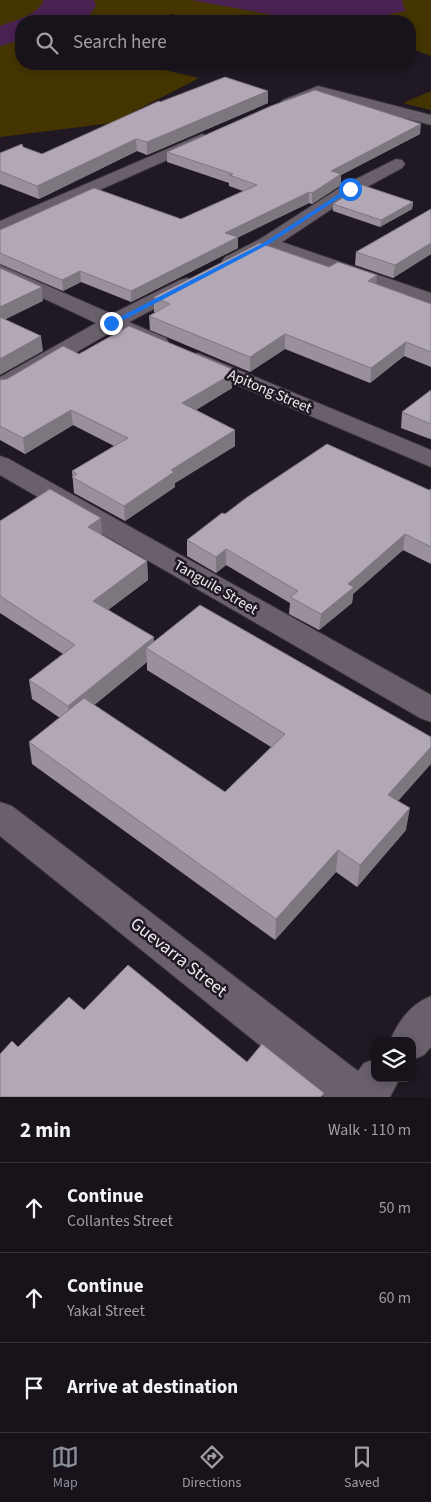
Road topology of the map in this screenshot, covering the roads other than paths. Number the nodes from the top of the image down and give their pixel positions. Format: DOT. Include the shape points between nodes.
graph roads {
  1 [pos="272,109"];
  2 [pos="431,120"];
  3 [pos="220,132"];
  4 [pos="396,164"];
  5 [pos="0,228"];
  6 [pos="267,243"];
  7 [pos="0,271"];
  8 [pos="431,300"];
  9 [pos="111,323"];
  10 [pos="0,387"];
  11 [pos="431,459"];
  12 [pos="0,464"];
  13 [pos="431,710"];
  14 [pos="0,816"];
  15 [pos="431,1015"];
  16 [pos="413,1037"];
  17 [pos="376,1082"];
  18 [pos="358,1097"];
  19 [pos="364,1097"];
  1 -- 2 [label="street" via="318,91"];
  3 -- 5 [label="street"];
  4 -- 6 [label="street" via="350,189"];
  6 -- 8 [label="street"];
  6 -- 9 [label="street"];
  7 -- 9 [label="street, Apitong Street"];
  9 -- 10 [label="street"];
  9 -- 11 [label="street, Apitong Street"];
  12 -- 13 [label="street, Tanguile Street"];
  14 -- 18 [label="street, Guevarra Street"];
  15 -- 16 [label="street"];
  17 -- 19 [label="street"];
}
